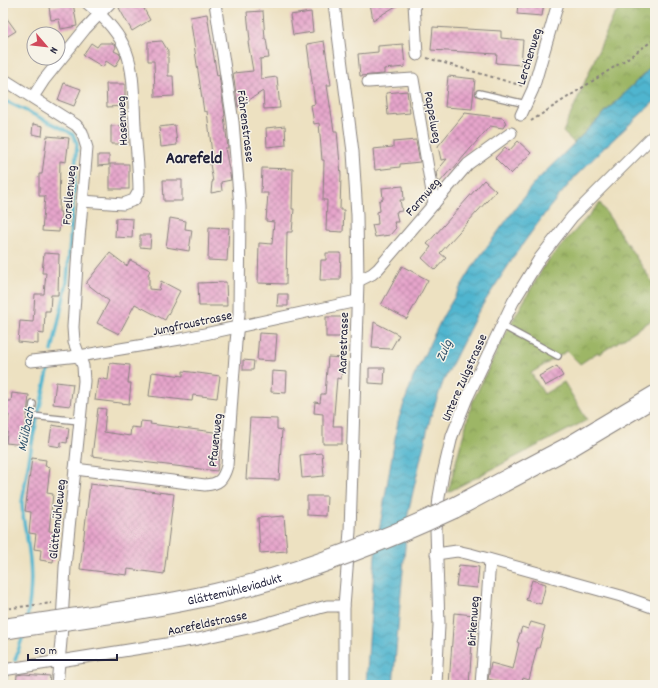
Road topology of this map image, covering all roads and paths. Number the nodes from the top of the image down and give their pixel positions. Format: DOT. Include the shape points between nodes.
graph roads {
  1 [pos="87,3"];
  2 [pos="110,3"];
  3 [pos="215,3"];
  4 [pos="334,3"];
  5 [pos="414,3"];
  6 [pos="558,3"];
  7 [pos="99,13"];
  8 [pos="655,39"];
  9 [pos="417,55"];
  10 [pos="3,79"];
  11 [pos="368,82"];
  12 [pos="533,89"];
  13 [pos="479,93"];
  14 [pos="33,97"];
  15 [pos="526,104"];
  16 [pos="522,115"];
  17 [pos="533,119"];
  18 [pos="511,134"];
  19 [pos="655,134"];
  20 [pos="82,201"];
  21 [pos="434,204"];
  22 [pos="358,281"];
  23 [pos="357,301"];
  24 [pos="501,325"];
  25 [pos="238,326"];
  26 [pos="79,356"];
  27 [pos="558,356"];
  28 [pos="31,361"];
  29 [pos="655,396"];
  30 [pos="33,404"];
  31 [pos="36,416"];
  32 [pos="80,421"];
  33 [pos="30,426"];
  34 [pos="75,469"];
  35 [pos="436,554"];
  36 [pos="490,560"];
  37 [pos="63,602"];
  38 [pos="344,606"];
  39 [pos="655,608"];
  40 [pos="3,609"];
  41 [pos="3,629"];
  42 [pos="59,660"];
  43 [pos="3,670"];
  44 [pos="57,685"];
  45 [pos="344,685"];
  46 [pos="436,685"];
  47 [pos="481,685"];
  1 -- 7 [label="street, Hasenweg"];
  2 -- 7 [label="street"];
  3 -- 25 [label="street, Fährenstrasse" via="234,122 239,178"];
  4 -- 22 [label="street, Aarestrasse" via="353,152"];
  5 -- 9 [label="street"];
  6 -- 12 [label="street, Lerchenweg"];
  7 -- 14 [label="street"];
  7 -- 20 [label="street, Hasenweg" via="119,37 129,55 139,191 134,200 123,204"];
  8 -- 17 [label="path"];
  9 -- 12 [label="path"];
  10 -- 14 [label="street, Forellenweg"];
  11 -- 21 [label="street, Pappelweg" via="413,79"];
  12 -- 15 [label="street, Lerchenweg"];
  13 -- 15 [label="lane"];
  14 -- 20 [label="street, Forellenweg" via="68,118 82,132 87,148"];
  15 -- 16 [label="street, Lerchenweg"];
  18 -- 21 [label="street, Farmweg" via="468,164"];
  19 -- 24 [label="street, Untere Zulgstrasse" via="572,217 540,258 512,302"];
  20 -- 26 [label="street, Forellenweg" via="74,327 74,342"];
  21 -- 22 [label="street, Farmweg" via="375,272"];
  22 -- 23 [label="street, Aarestrasse"];
  23 -- 25 [label="street, Jungfraustrasse"];
  23 -- 38 [label="street, Aarestrasse" via="349,548"];
  24 -- 27 [label="lane"];
  24 -- 35 [label="street, Untere Zulgstrasse" via="452,436 439,497"];
  25 -- 26 [label="street, Jungfraustrasse" via="186,338"];
  25 -- 34 [label="street, Pfauenweg" via="227,466 220,481 213,485 205,485"];
  26 -- 28 [label="street, Jungfraustrasse"];
  26 -- 32 [label="street, Glättemühleweg" via="84,381"];
  29 -- 41 [label="highway, Glättemühleviadukt, bridge" via="571,446 454,508 345,554 285,575 153,607"];
  30 -- 31 [label="lane"];
  31 -- 32 [label="lane"];
  31 -- 33 [label="lane"];
  32 -- 34 [label="street, Glättemühleweg"];
  34 -- 37 [label="street, Glättemühleweg"];
  35 -- 36 [label="street" via="457,551"];
  35 -- 46 [label="street, Untere Zulgstrasse"];
  36 -- 39 [label="street" via="621,596"];
  36 -- 47 [label="street, Birkenweg"];
  37 -- 40 [label="path"];
  37 -- 42 [label="street, Glättemühleweg"];
  38 -- 42 [label="street, Aarefeldstrasse" via="327,606 198,639"];
  38 -- 45 [label="street, Aarestrasse"];
  42 -- 43 [label="street, Aarefeldstrasse"];
  42 -- 44 [label="street, Glättemühleweg"];
}
